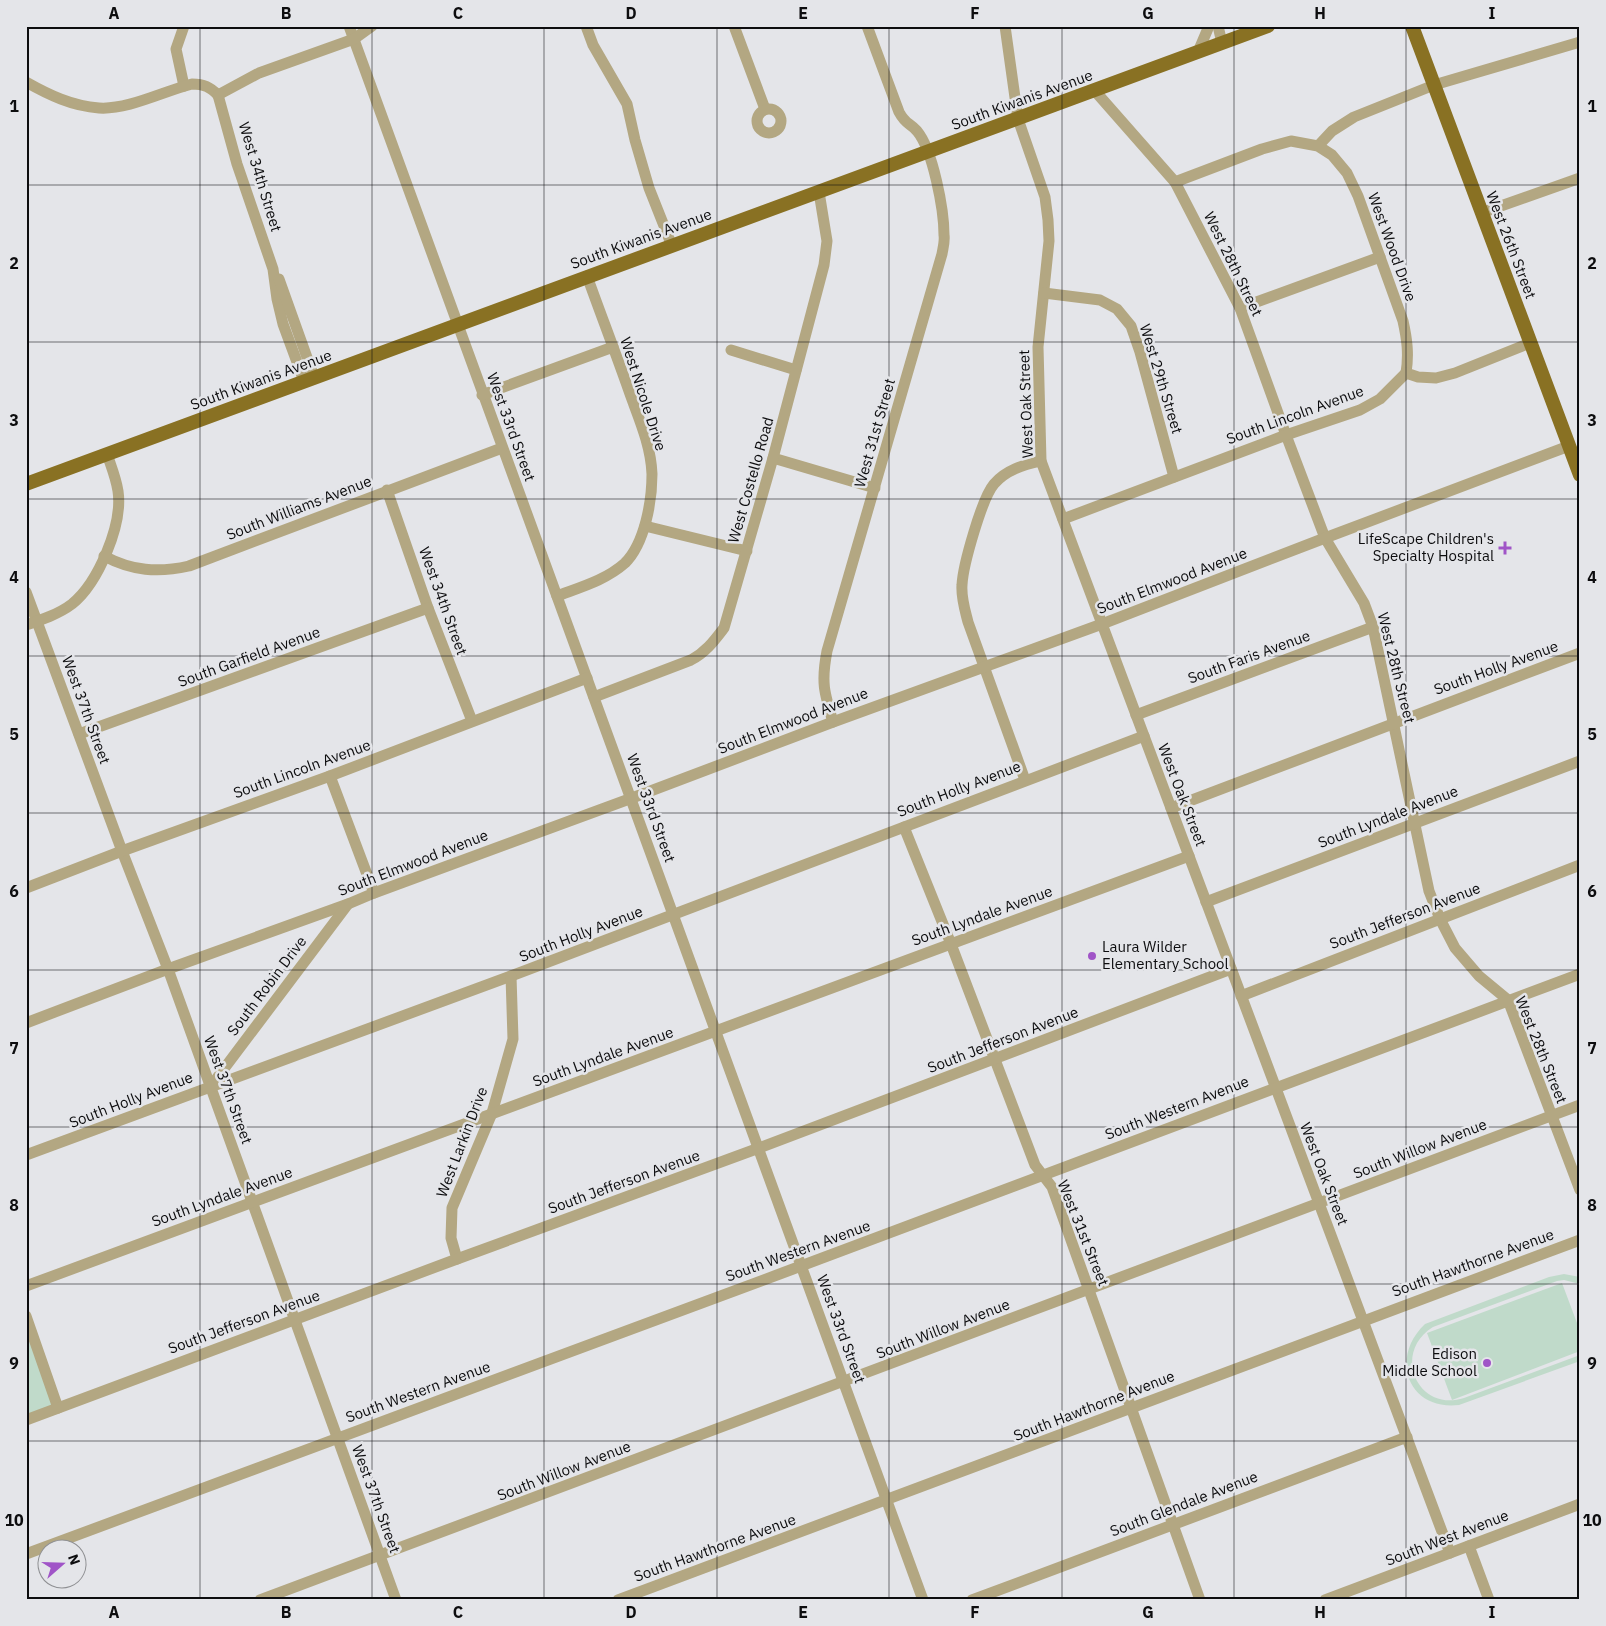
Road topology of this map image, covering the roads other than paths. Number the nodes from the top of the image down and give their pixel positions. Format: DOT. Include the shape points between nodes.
graph roads {
  1 [pos="184,26"];
  2 [pos="349,26"];
  3 [pos="372,26"];
  4 [pos="586,26"];
  5 [pos="734,26"];
  6 [pos="867,26"];
  7 [pos="1004,26"];
  8 [pos="1209,26"];
  9 [pos="1218,26"];
  10 [pos="1268,26"];
  11 [pos="1412,26"];
  12 [pos="354,39"];
  13 [pos="1580,42"];
  14 [pos="1222,43"];
  15 [pos="1198,52"];
  16 [pos="26,82"];
  17 [pos="1434,85"];
  18 [pos="184,86"];
  19 [pos="1096,91"];
  20 [pos="218,94"];
  21 [pos="765,109"];
  22 [pos="1018,119"];
  23 [pos="1318,146"];
  24 [pos="928,152"];
  25 [pos="1580,178"];
  26 [pos="1175,182"];
  27 [pos="819,192"];
  28 [pos="1481,213"];
  29 [pos="672,246"];
  30 [pos="1380,257"];
  31 [pos="587,276"];
  32 [pos="1044,293"];
  33 [pos="1240,308"];
  34 [pos="457,325"];
  35 [pos="1530,343"];
  36 [pos="613,347"];
  37 [pos="731,350"];
  38 [pos="796,370"];
  39 [pos="1406,373"];
  40 [pos="309,379"];
  41 [pos="482,395"];
  42 [pos="1286,435"];
  43 [pos="1569,446"];
  44 [pos="502,448"];
  45 [pos="107,454"];
  46 [pos="774,458"];
  47 [pos="1041,461"];
  48 [pos="1580,474"];
  49 [pos="1174,477"];
  50 [pos="26,484"];
  51 [pos="875,488"];
  52 [pos="387,490"];
  53 [pos="1063,519"];
  54 [pos="645,526"];
  55 [pos="1326,538"];
  56 [pos="747,550"];
  57 [pos="104,556"];
  58 [pos="26,592"];
  59 [pos="557,596"];
  60 [pos="428,608"];
  61 [pos="32,623"];
  62 [pos="1102,624"];
  63 [pos="1373,626"];
  64 [pos="1580,653"];
  65 [pos="985,667"];
  66 [pos="587,678"];
  67 [pos="594,697"];
  68 [pos="1136,715"];
  69 [pos="472,721"];
  70 [pos="832,722"];
  71 [pos="1394,722"];
  72 [pos="79,734"];
  73 [pos="1144,736"];
  74 [pos="1580,760"];
  75 [pos="330,776"];
  76 [pos="1025,780"];
  77 [pos="632,798"];
  78 [pos="1171,808"];
  79 [pos="1415,822"];
  80 [pos="904,827"];
  81 [pos="122,851"];
  82 [pos="1189,856"];
  83 [pos="1580,865"];
  84 [pos="26,888"];
  85 [pos="374,893"];
  86 [pos="1206,902"];
  87 [pos="348,904"];
  88 [pos="674,914"];
  89 [pos="1440,919"];
  90 [pos="951,944"];
  91 [pos="168,969"];
  92 [pos="1231,969"];
  93 [pos="1580,974"];
  94 [pos="512,976"];
  95 [pos="1242,996"];
  96 [pos="1508,1000"];
  97 [pos="26,1023"];
  98 [pos="716,1032"];
  99 [pos="994,1059"];
  100 [pos="211,1086"];
  101 [pos="1276,1087"];
  102 [pos="1580,1105"];
  103 [pos="492,1113"];
  104 [pos="1552,1116"];
  105 [pos="759,1148"];
  106 [pos="26,1155"];
  107 [pos="1043,1175"];
  108 [pos="1580,1190"];
  109 [pos="252,1201"];
  110 [pos="1319,1203"];
  111 [pos="1580,1240"];
  112 [pos="457,1259"];
  113 [pos="802,1266"];
  114 [pos="26,1286"];
  115 [pos="1090,1290"];
  116 [pos="26,1316"];
  117 [pos="294,1319"];
  118 [pos="1363,1320"];
  119 [pos="844,1382"];
  120 [pos="58,1408"];
  121 [pos="1132,1409"];
  122 [pos="26,1420"];
  123 [pos="338,1437"];
  124 [pos="1407,1437"];
  125 [pos="886,1500"];
  126 [pos="1580,1504"];
  127 [pos="1173,1524"];
  128 [pos="1469,1546"];
  129 [pos="1450,1553"];
  130 [pos="26,1554"];
  131 [pos="380,1556"];
  132 [pos="1327,1599"];
  133 [pos="260,1600"];
  134 [pos="396,1600"];
  135 [pos="618,1600"];
  136 [pos="922,1600"];
  137 [pos="972,1600"];
  138 [pos="1200,1600"];
  139 [pos="1489,1600"];
  1 -- 18 [label="street" via="176,49"];
  2 -- 12 [label="street, West 33rd Street"];
  3 -- 12 [label="street"];
  4 -- 29 [label="street" via="628,104 649,188"];
  5 -- 21 [label="street"];
  6 -- 24 [label="street, West 31st Street" via="899,112 904,122 917,132"];
  7 -- 22 [label="street, West Oak Street"];
  8 -- 15 [label="street"];
  9 -- 14 [label="street"];
  10 -- 14 [label="main road, South Kiwanis Avenue"];
  11 -- 17 [label="main road, West 26th Street"];
  12 -- 20 [label="street" via="259,73"];
  12 -- 34 [label="street, West 33rd Street"];
  13 -- 17 [label="street"];
  14 -- 15 [label="main road, South Kiwanis Avenue"];
  15 -- 19 [label="main road, South Kiwanis Avenue"];
  16 -- 18 [label="street" via="53,97 100,108 134,102"];
  17 -- 23 [label="street" via="1354,117 1332,130"];
  17 -- 28 [label="main road, West 26th Street"];
  18 -- 20 [label="street" via="202,84"];
  19 -- 22 [label="main road, South Kiwanis Avenue"];
  19 -- 26 [label="street, West 28th Street"];
  20 -- 40 [label="street, West 34th Street" via="272,269 281,316"];
  22 -- 24 [label="main road, South Kiwanis Avenue"];
  22 -- 32 [label="street, West Oak Street" via="1045,197 1049,241"];
  23 -- 26 [label="street" via="1291,141"];
  23 -- 30 [label="street, West Wood Drive" via="1332,154 1347,173"];
  24 -- 27 [label="main road, South Kiwanis Avenue"];
  24 -- 51 [label="street, West 31st Street" via="939,193 945,236"];
  25 -- 28 [label="street"];
  26 -- 33 [label="street, West 28th Street"];
  27 -- 29 [label="main road, South Kiwanis Avenue"];
  27 -- 38 [label="street, West Costello Road" via="827,241 824,266"];
  28 -- 35 [label="main road, West 26th Street"];
  29 -- 31 [label="main road, South Kiwanis Avenue"];
  30 -- 33 [label="street"];
  30 -- 39 [label="street, West Wood Drive" via="1406,334"];
  31 -- 34 [label="main road, South Kiwanis Avenue"];
  31 -- 36 [label="street, West Nicole Drive"];
  32 -- 47 [label="street, West Oak Street" via="1038,346"];
  32 -- 49 [label="street, West 29th Street" via="1100,300 1117,309 1131,326"];
  33 -- 42 [label="street, West 28th Street"];
  34 -- 40 [label="main road, South Kiwanis Avenue"];
  34 -- 41 [label="street, West 33rd Street"];
  35 -- 39 [label="street" via="1436,378"];
  35 -- 43 [label="main road, West 26th Street"];
  36 -- 41 [label="street"];
  36 -- 54 [label="street, West Nicole Drive" via="648,448 652,473"];
  37 -- 38 [label="street"];
  38 -- 46 [label="street, West Costello Road"];
  39 -- 42 [label="street, South Lincoln Avenue" via="1380,399 1360,410"];
  40 -- 45 [label="main road, South Kiwanis Avenue"];
  41 -- 44 [label="street, West 33rd Street"];
  42 -- 49 [label="street, South Lincoln Avenue"];
  42 -- 55 [label="street, West 28th Street"];
  43 -- 48 [label="main road, West 26th Street"];
  43 -- 55 [label="street, South Elmwood Avenue"];
  44 -- 52 [label="street, South Williams Avenue"];
  44 -- 59 [label="street, West 33rd Street"];
  45 -- 50 [label="main road, South Kiwanis Avenue"];
  45 -- 57 [label="street" via="118,491 118,506 114,533"];
  46 -- 51 [label="street"];
  46 -- 56 [label="street, West Costello Road"];
  47 -- 53 [label="street, West Oak Street"];
  47 -- 65 [label="street" via="1014,469 993,484 984,500 963,572 962,602"];
  49 -- 53 [label="street, South Lincoln Avenue"];
  51 -- 70 [label="street, West 31st Street" via="823,670 823,686"];
  52 -- 57 [label="street, South Williams Avenue" via="189,566 143,570 116,563"];
  52 -- 60 [label="street, West 34th Street"];
  53 -- 62 [label="street, West Oak Street"];
  54 -- 56 [label="street"];
  54 -- 59 [label="street, West Nicole Drive" via="633,552 614,572"];
  55 -- 62 [label="street, South Elmwood Avenue"];
  55 -- 63 [label="street, West 28th Street" via="1364,603"];
  56 -- 67 [label="street, West Costello Road" via="724,628 703,653"];
  57 -- 61 [label="street" via="96,576 82,595 61,611"];
  58 -- 61 [label="street, West 37th Street"];
  59 -- 66 [label="street, West 33rd Street"];
  60 -- 69 [label="street, West 34th Street"];
  60 -- 72 [label="street, South Garfield Avenue"];
  61 -- 72 [label="street, West 37th Street"];
  62 -- 65 [label="street, South Elmwood Avenue"];
  62 -- 68 [label="street, West Oak Street"];
  63 -- 68 [label="street, South Faris Avenue"];
  63 -- 71 [label="street, West 28th Street"];
  64 -- 71 [label="street, South Holly Avenue"];
  65 -- 70 [label="street, South Elmwood Avenue"];
  65 -- 76 [label="street"];
  66 -- 67 [label="street, West 33rd Street"];
  66 -- 69 [label="street, South Lincoln Avenue"];
  67 -- 77 [label="street, West 33rd Street"];
  68 -- 73 [label="street, West Oak Street"];
  69 -- 75 [label="street, South Lincoln Avenue"];
  70 -- 77 [label="street, South Elmwood Avenue"];
  71 -- 78 [label="street, South Holly Avenue"];
  71 -- 79 [label="street, West 28th Street"];
  72 -- 81 [label="street, West 37th Street"];
  73 -- 76 [label="street, South Holly Avenue"];
  73 -- 78 [label="street, West Oak Street"];
  74 -- 79 [label="street, South Lyndale Avenue"];
  75 -- 81 [label="street, South Lincoln Avenue"];
  75 -- 85 [label="street"];
  76 -- 80 [label="street, South Holly Avenue"];
  77 -- 85 [label="street, South Elmwood Avenue"];
  77 -- 88 [label="street, West 33rd Street"];
  78 -- 82 [label="street, West Oak Street"];
  79 -- 86 [label="street, South Lyndale Avenue"];
  79 -- 89 [label="street, West 28th Street" via="1429,891"];
  80 -- 88 [label="street, South Holly Avenue"];
  80 -- 90 [label="street, West 31st Street"];
  81 -- 84 [label="street, South Lincoln Avenue"];
  81 -- 91 [label="street, West 37th Street"];
  82 -- 86 [label="street, West Oak Street"];
  82 -- 90 [label="street, South Lyndale Avenue"];
  83 -- 89 [label="street, South Jefferson Avenue"];
  85 -- 87 [label="street, South Elmwood Avenue"];
  86 -- 92 [label="street, West Oak Street"];
  87 -- 91 [label="street, South Elmwood Avenue"];
  87 -- 100 [label="street, South Robin Drive"];
  88 -- 94 [label="street, South Holly Avenue"];
  88 -- 98 [label="street, West 33rd Street"];
  89 -- 95 [label="street, South Jefferson Avenue"];
  89 -- 96 [label="street, West 28th Street" via="1466,962"];
  90 -- 98 [label="street, South Lyndale Avenue"];
  90 -- 99 [label="street, West 31st Street"];
  91 -- 97 [label="street, South Elmwood Avenue"];
  91 -- 100 [label="street, West 37th Street"];
  92 -- 95 [label="street, West Oak Street"];
  92 -- 99 [label="street, South Jefferson Avenue"];
  93 -- 96 [label="street, South Western Avenue"];
  94 -- 100 [label="street, South Holly Avenue"];
  94 -- 103 [label="street, West Larkin Drive" via="513,1039"];
  95 -- 101 [label="street, West Oak Street"];
  96 -- 101 [label="street, South Western Avenue"];
  96 -- 104 [label="street, West 28th Street"];
  98 -- 103 [label="street, South Lyndale Avenue"];
  98 -- 105 [label="street, West 33rd Street"];
  99 -- 105 [label="street, South Jefferson Avenue"];
  99 -- 107 [label="street, West 31st Street" via="1035,1164"];
  100 -- 106 [label="street, South Holly Avenue"];
  100 -- 109 [label="street, West 37th Street"];
  101 -- 107 [label="street, South Western Avenue"];
  101 -- 110 [label="street, West Oak Street"];
  102 -- 104 [label="street, South Willow Avenue"];
  103 -- 109 [label="street, South Lyndale Avenue"];
  103 -- 112 [label="street, West Larkin Drive" via="452,1208 451,1238"];
  104 -- 108 [label="street, West 28th Street"];
  104 -- 110 [label="street, South Willow Avenue"];
  105 -- 112 [label="street, South Jefferson Avenue"];
  105 -- 113 [label="street, West 33rd Street"];
  107 -- 113 [label="street, South Western Avenue"];
  107 -- 115 [label="street, West 31st Street" via="1052,1187"];
  109 -- 114 [label="street, South Lyndale Avenue"];
  109 -- 117 [label="street, West 37th Street"];
  110 -- 115 [label="street, South Willow Avenue"];
  110 -- 118 [label="street, West Oak Street"];
  111 -- 118 [label="street, South Hawthorne Avenue"];
  112 -- 117 [label="street, South Jefferson Avenue"];
  113 -- 119 [label="street, West 33rd Street"];
  113 -- 123 [label="street, South Western Avenue"];
  115 -- 119 [label="street, South Willow Avenue"];
  115 -- 121 [label="street, West 31st Street"];
  116 -- 120 [label="street"];
  117 -- 120 [label="street, South Jefferson Avenue"];
  117 -- 123 [label="street, West 37th Street"];
  118 -- 121 [label="street, South Hawthorne Avenue"];
  118 -- 124 [label="street, West Oak Street"];
  119 -- 125 [label="street, West 33rd Street"];
  119 -- 131 [label="street, South Willow Avenue"];
  120 -- 122 [label="street, South Jefferson Avenue"];
  121 -- 125 [label="street, South Hawthorne Avenue"];
  121 -- 127 [label="street, West 31st Street"];
  123 -- 130 [label="street, South Western Avenue"];
  123 -- 131 [label="street, West 37th Street"];
  124 -- 127 [label="street, South Glendale Avenue"];
  124 -- 129 [label="street, West Oak Street"];
  125 -- 135 [label="street, South Hawthorne Avenue"];
  125 -- 136 [label="street, West 33rd Street"];
  126 -- 128 [label="street, South West Avenue"];
  127 -- 137 [label="street, South Glendale Avenue"];
  127 -- 138 [label="street, West 31st Street"];
  128 -- 129 [label="street, South West Avenue"];
  128 -- 139 [label="street"];
  129 -- 132 [label="street, South West Avenue"];
  131 -- 133 [label="street, South Willow Avenue"];
  131 -- 134 [label="street, West 37th Street"];
}
